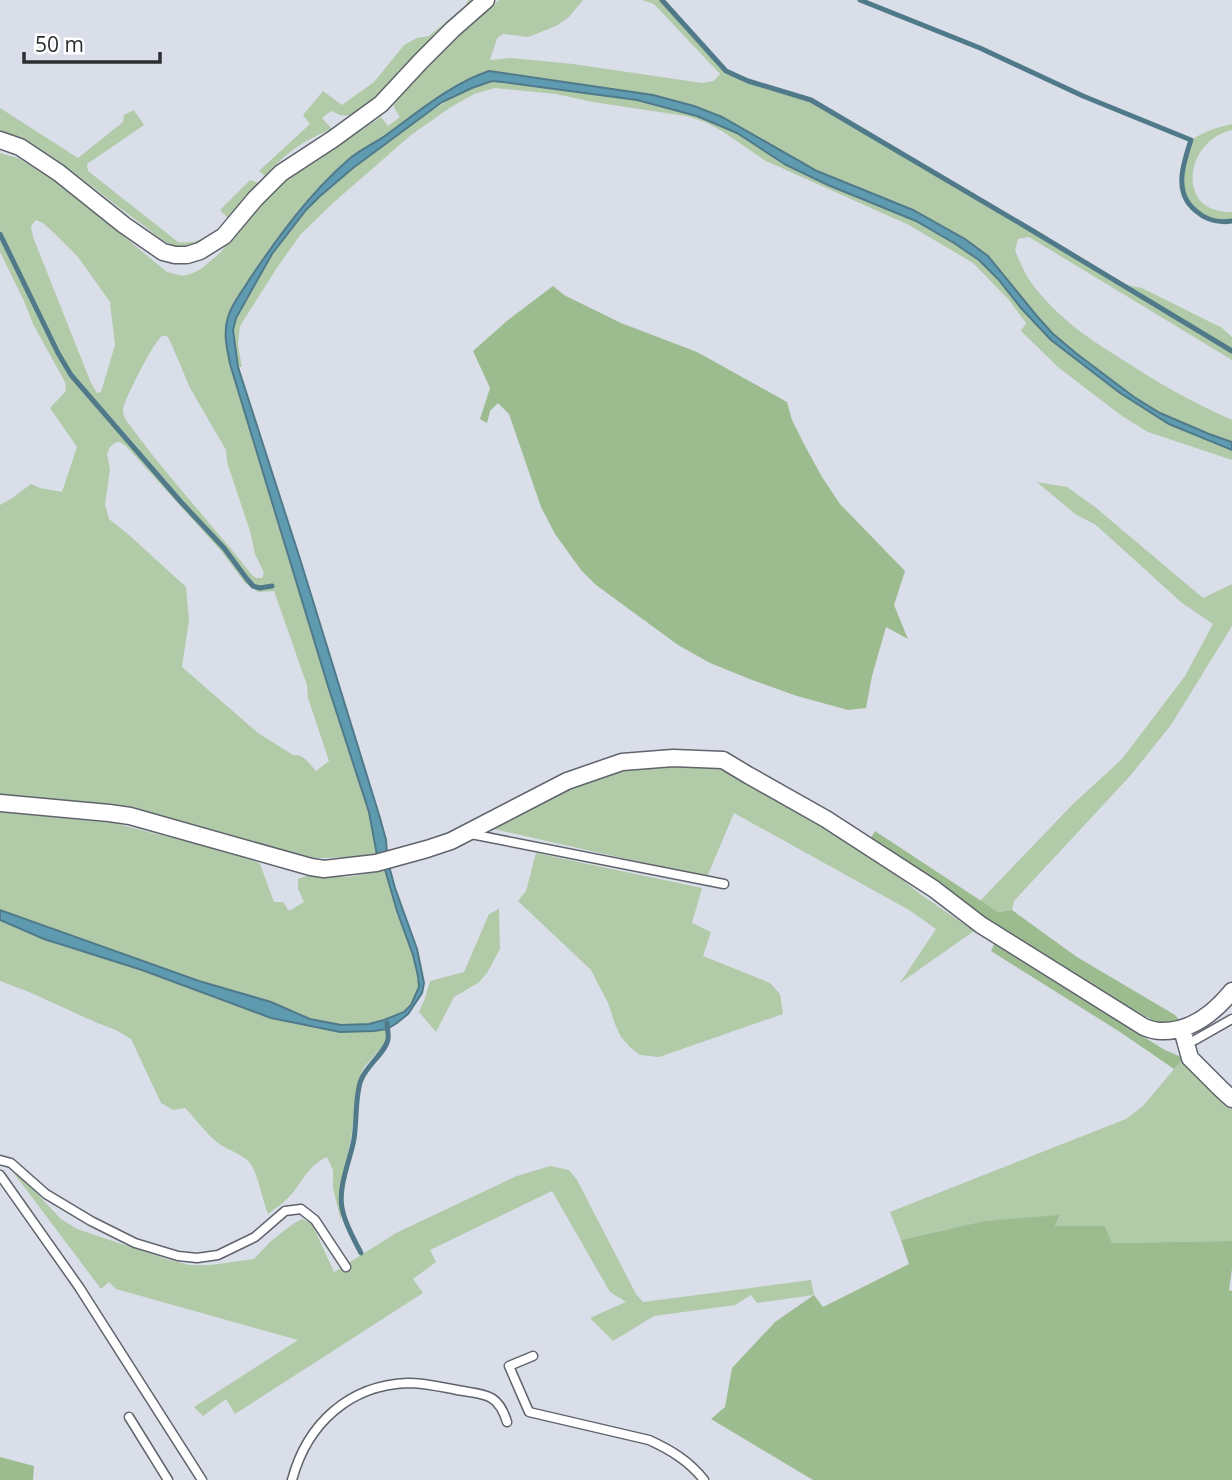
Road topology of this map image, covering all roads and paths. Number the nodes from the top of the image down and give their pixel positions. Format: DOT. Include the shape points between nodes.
graph roads {
  1 [pos="486,0"];
  2 [pos="0,140"];
  3 [pos="0,803"];
  4 [pos="465,833"];
  5 [pos="724,884"];
  6 [pos="1232,991"];
  7 [pos="1232,1018"];
  8 [pos="1184,1036"];
  9 [pos="1232,1099"];
  10 [pos="0,1160"];
  11 [pos="0,1175"];
  12 [pos="346,1267"];
  13 [pos="533,1356"];
  14 [pos="129,1417"];
  15 [pos="507,1422"];
  16 [pos="168,1480"];
  17 [pos="202,1480"];
  18 [pos="292,1480"];
  19 [pos="704,1480"];
  1 -- 2 [label="street" via="381,104 281,173 224,236 187,255 163,252 59,173 20,147"];
  3 -- 4 [label="street" via="130,816 324,869 376,863"];
  4 -- 5 [label="lane"];
  4 -- 8 [label="street" via="567,781 622,762 723,760 826,819 981,925 1144,1027"];
  6 -- 8 [label="street"];
  7 -- 8 [label="lane" via="1195,1040"];
  8 -- 9 [label="street" via="1190,1058"];
  10 -- 12 [label="lane" via="12,1163 46,1194 91,1220 135,1242 178,1256 218,1255 255,1237 285,1211 301,1209 315,1220"];
  11 -- 17 [label="lane" via="79,1287"];
  13 -- 19 [label="lane" via="509,1367 529,1412 649,1440 682,1457"];
  14 -- 16 [label="lane"];
  15 -- 18 [label="lane" via="503,1407 491,1397 410,1383 371,1390 352,1398 320,1424 307,1441"];
}
